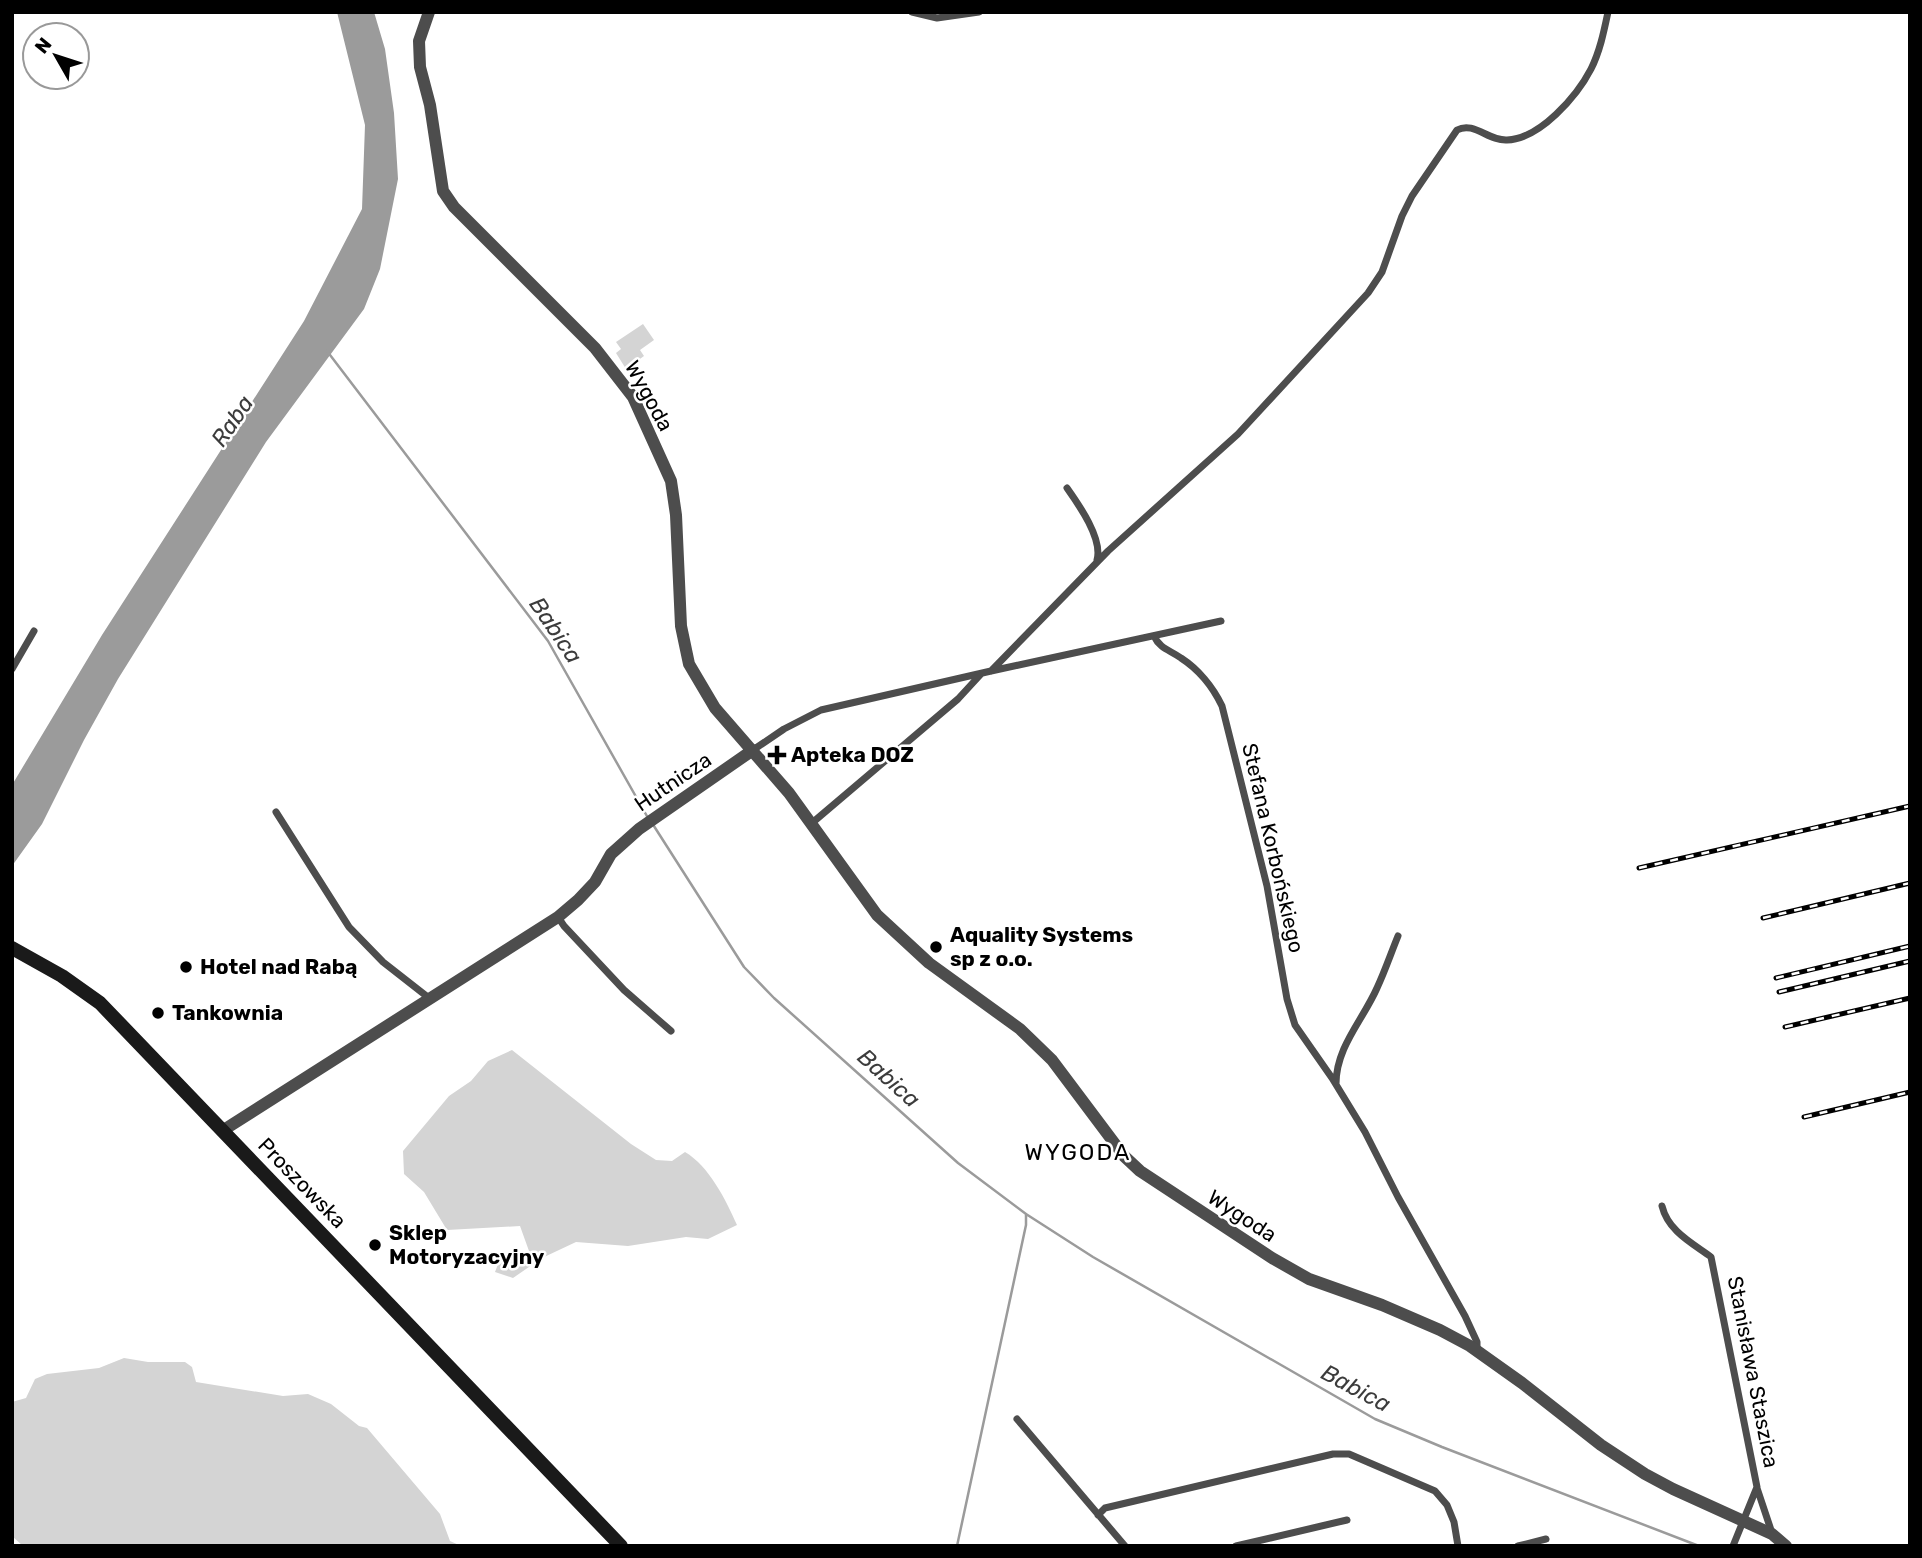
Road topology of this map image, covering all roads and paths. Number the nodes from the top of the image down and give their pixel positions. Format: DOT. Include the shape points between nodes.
graph roads {
  1 [pos="429,12"];
  2 [pos="912,12"];
  3 [pos="979,12"];
  4 [pos="1608,12"];
  5 [pos="1067,488"];
  6 [pos="1096,564"];
  7 [pos="1221,621"];
  8 [pos="34,631"];
  9 [pos="1154,636"];
  10 [pos="12,669"];
  11 [pos="991,671"];
  12 [pos="981,674"];
  13 [pos="753,750"];
  14 [pos="276,812"];
  15 [pos="812,823"];
  16 [pos="558,917"];
  17 [pos="1398,936"];
  18 [pos="12,948"];
  19 [pos="429,998"];
  20 [pos="671,1031"];
  21 [pos="1336,1085"];
  22 [pos="222,1131"];
  23 [pos="1662,1206"];
  24 [pos="1477,1351"];
  25 [pos="1017,1419"];
  26 [pos="1756,1487"];
  27 [pos="1098,1515"];
  28 [pos="1347,1520"];
  29 [pos="1743,1522"];
  30 [pos="1772,1534"];
  31 [pos="1546,1539"];
  32 [pos="621,1546"];
  33 [pos="1125,1546"];
  34 [pos="1236,1546"];
  35 [pos="1458,1546"];
  36 [pos="1518,1546"];
  37 [pos="1732,1546"];
  38 [pos="1786,1546"];
  1 -- 13 [label="street, Wygoda" via="419,41 420,67 443,191 454,208 595,348 633,397 671,481 681,626 689,663 715,708"];
  2 -- 3 [label="street" via="937,18"];
  4 -- 6 [label="street" via="1591,70 1568,103 1518,138 1496,139 1470,127 1457,130 1412,196 1368,293 1238,434"];
  5 -- 6 [label="street" via="1086,515 1099,555"];
  6 -- 11 [label="street"];
  7 -- 9 [label="street, Hutnicza"];
  8 -- 10 [label="street"];
  9 -- 11 [label="street, Hutnicza"];
  9 -- 21 [label="street, Stefana Korbońskiego" via="1159,646 1182,659 1213,688 1222,705 1267,886 1291,1012"];
  11 -- 12 [label="street, Hutnicza"];
  12 -- 13 [label="street, Hutnicza" via="821,710"];
  12 -- 15 [label="street" via="958,699"];
  13 -- 15 [label="street, Wygoda"];
  13 -- 16 [label="street, Hutnicza" via="639,829 611,854 578,901"];
  14 -- 19 [label="street" via="349,927 383,962"];
  15 -- 24 [label="street, Wygoda" via="877,915 929,963 1020,1029 1052,1060 1140,1171 1309,1279 1440,1330"];
  16 -- 19 [label="street, Hutnicza"];
  16 -- 20 [label="street" via="624,990"];
  17 -- 21 [label="street" via="1377,989 1338,1062"];
  18 -- 22 [label="main road, Proszowska" via="90,995"];
  19 -- 22 [label="street, Hutnicza"];
  21 -- 24 [label="street, Stefana Korbońskiego" via="1465,1315"];
  22 -- 32 [label="main road, Proszowska"];
  23 -- 26 [label="street, Stanisława Staszica" via="1674,1230 1711,1257"];
  24 -- 29 [label="street, Wygoda" via="1645,1474"];
  25 -- 27 [label="street"];
  26 -- 29 [label="street, Stanisława Staszica"];
  26 -- 30 [label="street"];
  27 -- 33 [label="street"];
  27 -- 35 [label="street" via="1105,1508 1349,1454 1435,1491 1447,1505"];
  28 -- 34 [label="street"];
  29 -- 30 [label="street"];
  29 -- 37 [label="street, Stanisława Staszica"];
  30 -- 38 [label="street"];
  31 -- 36 [label="street"];
}
